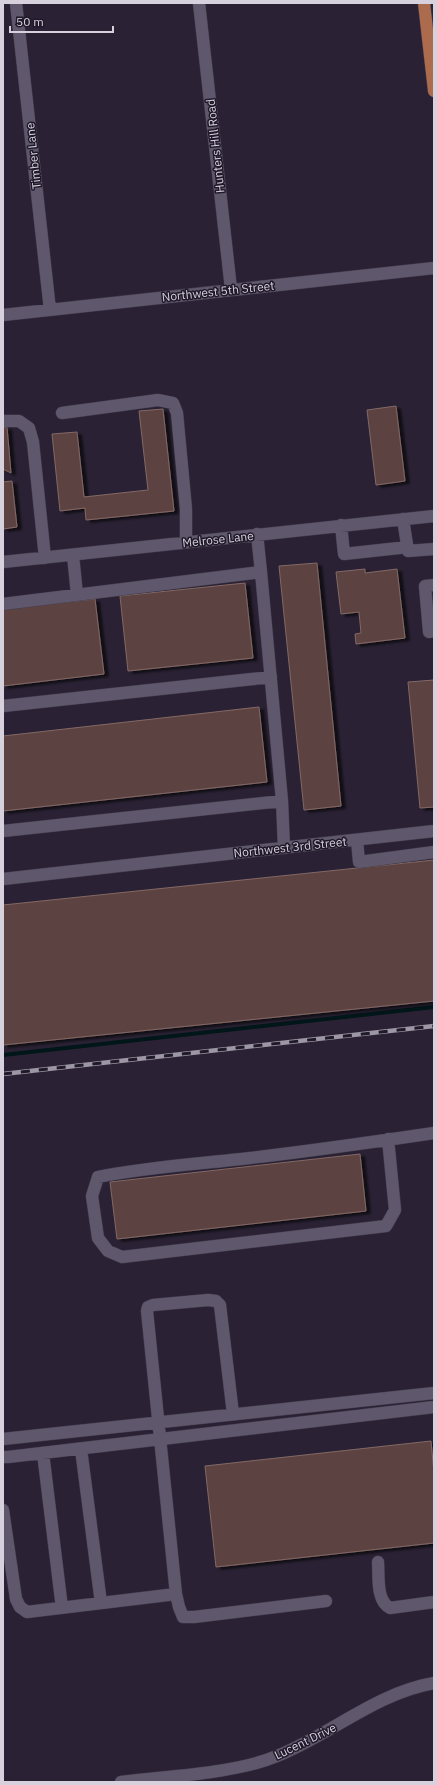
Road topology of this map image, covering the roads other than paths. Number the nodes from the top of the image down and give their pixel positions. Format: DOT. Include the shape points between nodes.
graph roads {
  1 [pos="16,3"];
  2 [pos="199,3"];
  3 [pos="424,3"];
  4 [pos="434,91"];
  5 [pos="434,268"];
  6 [pos="231,289"];
  7 [pos="50,310"];
  8 [pos="3,315"];
  9 [pos="62,413"];
  10 [pos="3,421"];
  11 [pos="434,516"];
  12 [pos="404,519"];
  13 [pos="341,525"];
  14 [pos="257,534"];
  15 [pos="186,542"];
  16 [pos="408,547"];
  17 [pos="434,549"];
  18 [pos="73,555"];
  19 [pos="45,558"];
  20 [pos="3,562"];
  21 [pos="261,572"];
  22 [pos="434,585"];
  23 [pos="77,595"];
  24 [pos="3,604"];
  25 [pos="434,631"];
  26 [pos="271,677"];
  27 [pos="3,706"];
  28 [pos="282,801"];
  29 [pos="3,831"];
  30 [pos="434,831"];
  31 [pos="357,840"];
  32 [pos="284,848"];
  33 [pos="434,852"];
  34 [pos="3,879"];
  35 [pos="434,1133"];
  36 [pos="388,1140"];
  37 [pos="434,1393"];
  38 [pos="309,1406"];
  39 [pos="434,1407"];
  40 [pos="233,1414"];
  41 [pos="311,1422"];
  42 [pos="159,1423"];
  43 [pos="3,1439"];
  44 [pos="161,1439"];
  45 [pos="81,1449"];
  46 [pos="43,1453"];
  47 [pos="3,1456"];
  48 [pos="3,1510"];
  49 [pos="378,1562"];
  50 [pos="176,1594"];
  51 [pos="326,1601"];
  52 [pos="434,1602"];
  53 [pos="101,1603"];
  54 [pos="62,1608"];
  55 [pos="434,1683"];
  56 [pos="121,1782"];
  1 -- 7 [label="street, Timber Lane"];
  2 -- 6 [label="street, Hunters Hill Road"];
  3 -- 4 [label="main road"];
  5 -- 6 [label="street, Northwest 5th Street"];
  6 -- 7 [label="street, Northwest 5th Street"];
  7 -- 8 [label="street, Northwest 5th Street"];
  9 -- 15 [label="street" via="158,400 173,403 177,413"];
  10 -- 19 [label="street" via="19,422 29,428 33,442"];
  11 -- 12 [label="street, Melrose Lane"];
  12 -- 13 [label="street, Melrose Lane"];
  12 -- 16 [label="street"];
  13 -- 14 [label="street, Melrose Lane"];
  13 -- 16 [label="street" via="344,554"];
  14 -- 15 [label="street, Melrose Lane"];
  14 -- 21 [label="street"];
  15 -- 18 [label="street, Melrose Lane"];
  16 -- 17 [label="street" via="408,551"];
  18 -- 19 [label="street, Melrose Lane"];
  18 -- 23 [label="street"];
  19 -- 20 [label="street, Melrose Lane"];
  21 -- 23 [label="street"];
  21 -- 26 [label="street"];
  22 -- 25 [label="street" via="425,586 429,632"];
  23 -- 24 [label="street"];
  26 -- 27 [label="street"];
  26 -- 28 [label="street"];
  28 -- 29 [label="street"];
  28 -- 32 [label="street"];
  30 -- 31 [label="street, Northwest 3rd Street"];
  31 -- 32 [label="street, Northwest 3rd Street"];
  31 -- 33 [label="street" via="359,862"];
  32 -- 34 [label="street, Northwest 3rd Street"];
  35 -- 36 [label="street"];
  36 -- 36 [label="street" via="132,1170 98,1177 92,1196 98,1238 108,1251 122,1257 386,1226 395,1210"];
  37 -- 38 [label="street"];
  38 -- 40 [label="street"];
  38 -- 41 [label="street"];
  39 -- 41 [label="street"];
  40 -- 42 [label="street"];
  40 -- 42 [label="street" via="220,1305 216,1301 208,1300 153,1305 146,1311"];
  41 -- 44 [label="street"];
  42 -- 43 [label="street"];
  42 -- 44 [label="street"];
  44 -- 45 [label="street"];
  44 -- 50 [label="street"];
  45 -- 46 [label="street"];
  45 -- 53 [label="street"];
  46 -- 47 [label="street" via="8,1458"];
  46 -- 54 [label="street"];
  48 -- 54 [label="street" via="16,1599 20,1606 27,1612"];
  49 -- 52 [label="street" via="381,1600 385,1605 390,1608"];
  50 -- 51 [label="street" via="184,1617"];
  50 -- 53 [label="street"];
  53 -- 54 [label="street"];
  55 -- 56 [label="street, Lucent Drive" via="374,1705 276,1757 222,1770"];
}
